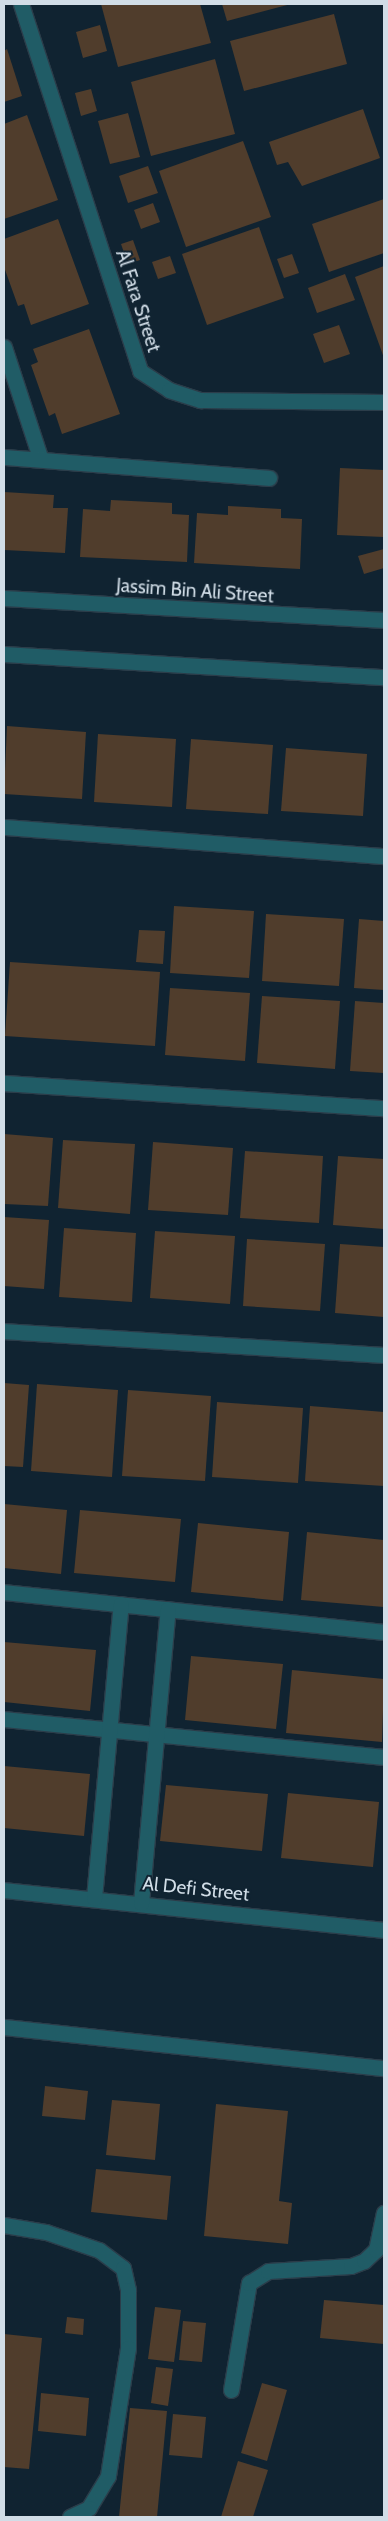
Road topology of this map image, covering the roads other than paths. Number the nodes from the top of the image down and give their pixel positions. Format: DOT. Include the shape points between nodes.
graph roads {
  1 [pos="20,4"];
  2 [pos="4,347"];
  3 [pos="384,402"];
  4 [pos="4,457"];
  5 [pos="40,457"];
  6 [pos="269,478"];
  7 [pos="4,598"];
  8 [pos="384,620"];
  9 [pos="4,654"];
  10 [pos="384,677"];
  11 [pos="4,827"];
  12 [pos="384,856"];
  13 [pos="4,1083"];
  14 [pos="384,1108"];
  15 [pos="4,1331"];
  16 [pos="384,1355"];
  17 [pos="4,1592"];
  18 [pos="121,1604"];
  19 [pos="168,1609"];
  20 [pos="384,1632"];
  21 [pos="4,1719"];
  22 [pos="110,1730"];
  23 [pos="157,1734"];
  24 [pos="384,1757"];
  25 [pos="4,1890"];
  26 [pos="94,1898"];
  27 [pos="141,1903"];
  28 [pos="384,1930"];
  29 [pos="4,2027"];
  30 [pos="384,2068"];
  31 [pos="384,2212"];
  32 [pos="4,2225"];
  33 [pos="231,2390"];
  34 [pos="70,2517"];
  1 -- 3 [label="street, Al Fara Street" via="140,371 169,390 200,400"];
  2 -- 5 [label="street"];
  4 -- 5 [label="street"];
  5 -- 6 [label="street"];
  7 -- 8 [label="street, Jassim Bin Ali Street"];
  9 -- 10 [label="street"];
  11 -- 12 [label="street"];
  13 -- 14 [label="street"];
  15 -- 16 [label="street"];
  17 -- 18 [label="street"];
  18 -- 19 [label="street"];
  18 -- 22 [label="street"];
  19 -- 20 [label="street"];
  19 -- 23 [label="street"];
  21 -- 22 [label="street"];
  22 -- 23 [label="street"];
  22 -- 26 [label="street"];
  23 -- 24 [label="street"];
  23 -- 27 [label="street"];
  25 -- 26 [label="street, Al Defi Street"];
  26 -- 27 [label="street, Al Defi Street"];
  27 -- 28 [label="street, Al Defi Street"];
  29 -- 30 [label="street"];
  31 -- 33 [label="street" via="376,2250 364,2261 351,2266 268,2271 249,2283"];
  32 -- 34 [label="street" via="46,2232 99,2250 123,2268 128,2290 128,2348 108,2476 89,2508"];
}
